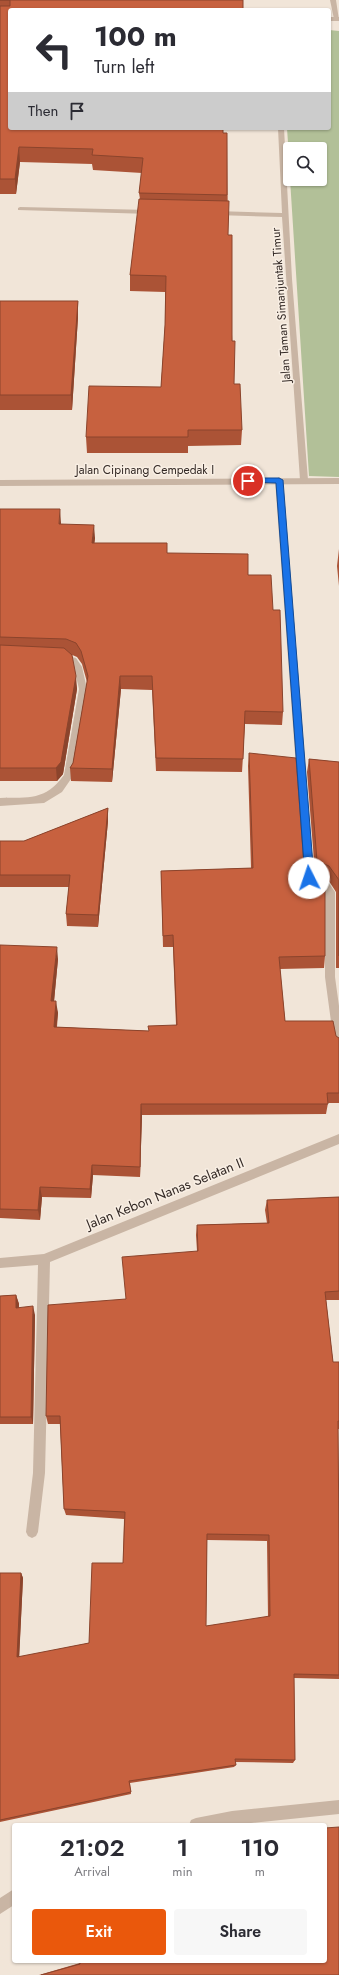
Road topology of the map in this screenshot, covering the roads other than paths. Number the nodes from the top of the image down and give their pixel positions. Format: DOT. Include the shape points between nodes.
graph roads {
  1 [pos="334,0"];
  2 [pos="338,19"];
  3 [pos="281,130"];
  4 [pos="20,210"];
  5 [pos="161,212"];
  6 [pos="208,213"];
  7 [pos="286,215"];
  8 [pos="279,480"];
  9 [pos="304,480"];
  10 [pos="339,481"];
  11 [pos="0,483"];
  12 [pos="52,657"];
  13 [pos="0,802"];
  14 [pos="339,1044"];
  15 [pos="339,1139"];
  16 [pos="44,1259"];
  17 [pos="0,1263"];
  18 [pos="32,1532"];
  19 [pos="339,1807"];
  20 [pos="206,1823"];
  21 [pos="12,1898"];
  22 [pos="0,1907"];
  1 -- 2 [label="street"];
  3 -- 7 [label="street, Jalan Taman Simanjuntak Timur"];
  4 -- 5 [label="street"];
  6 -- 7 [label="street"];
  7 -- 9 [label="street, Jalan Taman Simanjuntak Timur"];
  8 -- 9 [label="street, Jalan Cipinang Cempedak I"];
  8 -- 11 [label="street, Jalan Cipinang Cempedak I"];
  8 -- 14 [label="street" via="309,878 323,882 330,892 330,977"];
  9 -- 10 [label="street, Jalan Cipinang Cempedak I"];
  12 -- 13 [label="street" via="73,660 78,667 83,689 68,776 59,789 41,800"];
  15 -- 16 [label="street, Jalan Kebon Nanas Selatan II"];
  16 -- 17 [label="street, Jalan Kebon Nanas Selatan II"];
  16 -- 18 [label="street" via="39,1473"];
  19 -- 20 [label="street"];
  21 -- 22 [label="street"];
}
